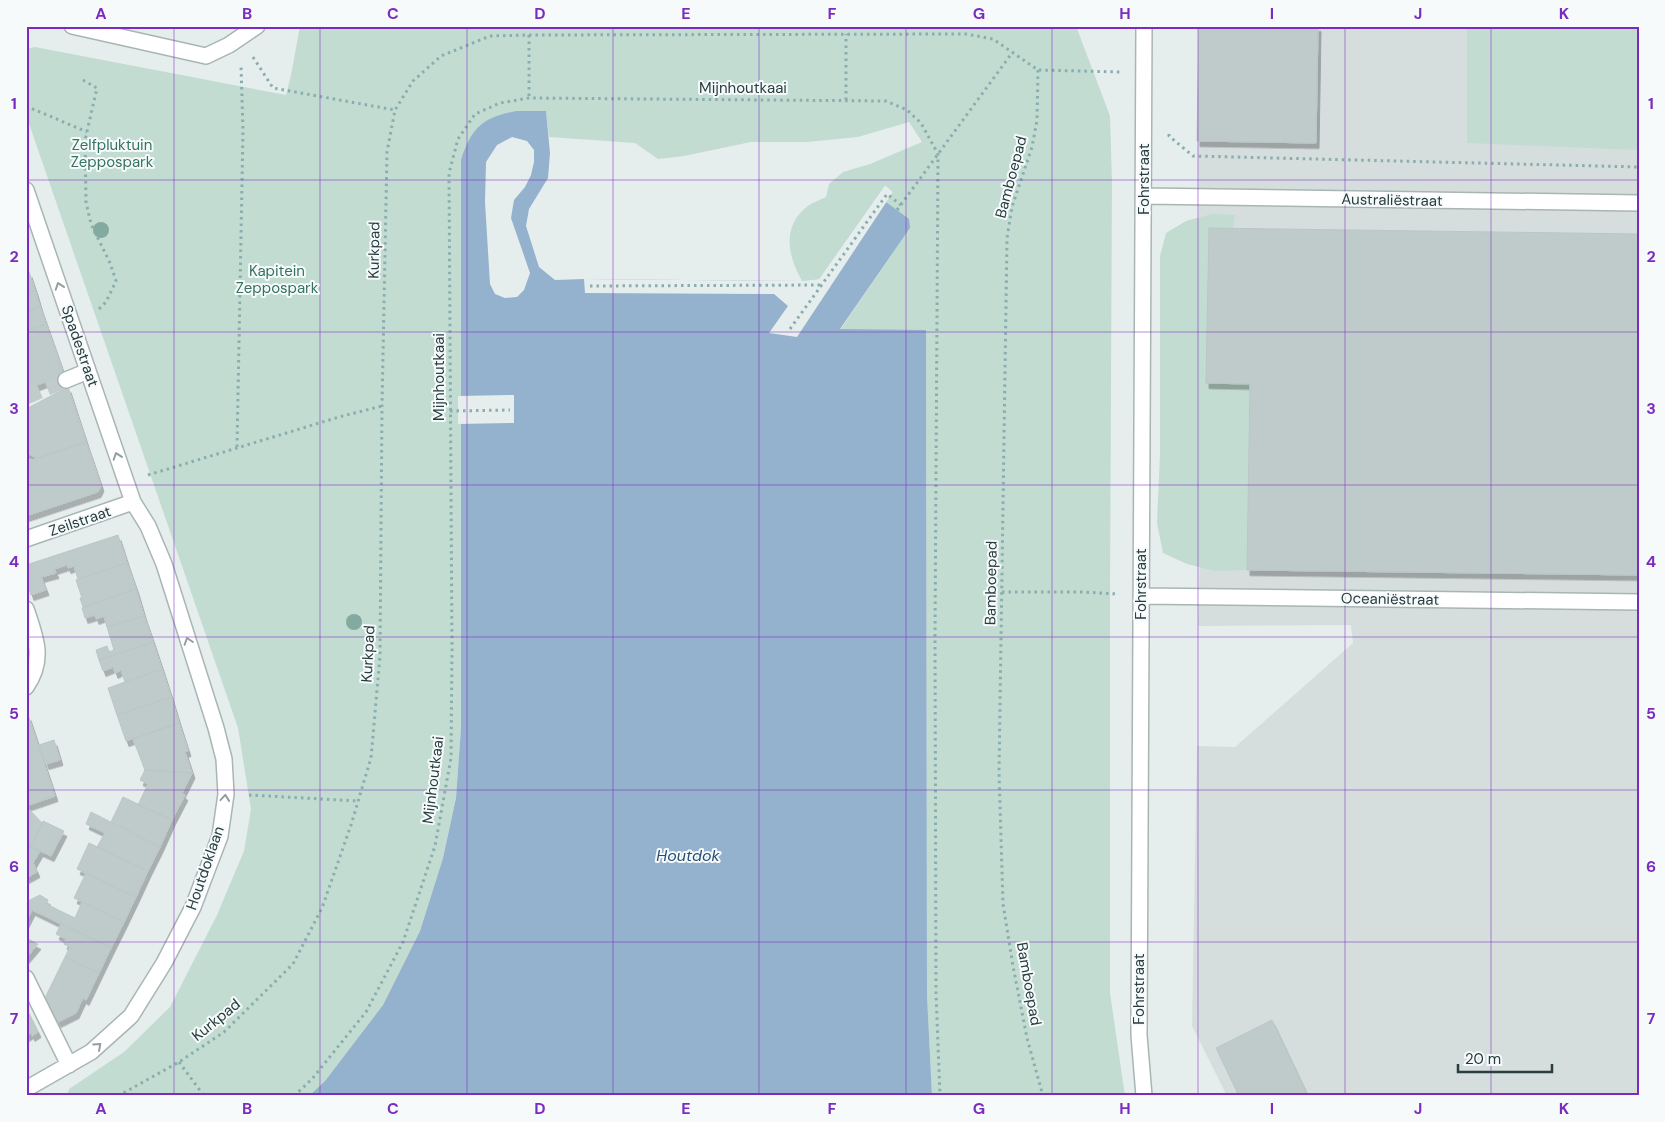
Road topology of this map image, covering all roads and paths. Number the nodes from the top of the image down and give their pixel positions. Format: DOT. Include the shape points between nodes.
graph roads {
  1 [pos="72,26"];
  2 [pos="257,26"];
  3 [pos="1144,26"];
  4 [pos="528,34"];
  5 [pos="846,34"];
  6 [pos="240,38"];
  7 [pos="1012,53"];
  8 [pos="1038,70"];
  9 [pos="1144,72"];
  10 [pos="83,80"];
  11 [pos="529,98"];
  12 [pos="846,100"];
  13 [pos="26,106"];
  14 [pos="395,110"];
  15 [pos="1168,127"];
  16 [pos="87,132"];
  17 [pos="938,154"];
  18 [pos="1639,167"];
  19 [pos="26,190"];
  20 [pos="1144,196"];
  21 [pos="1639,203"];
  22 [pos="901,205"];
  23 [pos="897,210"];
  24 [pos="590,286"];
  25 [pos="821,286"];
  26 [pos="97,311"];
  27 [pos="790,329"];
  28 [pos="88,371"];
  29 [pos="66,380"];
  30 [pos="382,406"];
  31 [pos="510,410"];
  32 [pos="450,411"];
  33 [pos="237,447"];
  34 [pos="126,482"];
  35 [pos="133,502"];
  36 [pos="26,540"];
  37 [pos="1002,592"];
  38 [pos="1141,596"];
  39 [pos="1639,602"];
  40 [pos="26,609"];
  41 [pos="26,687"];
  42 [pos="226,794"];
  43 [pos="358,801"];
  44 [pos="26,978"];
  45 [pos="179,1062"];
  46 [pos="69,1065"];
  47 [pos="26,1089"];
  48 [pos="118,1096"];
  49 [pos="204,1096"];
  50 [pos="294,1096"];
  51 [pos="940,1096"];
  52 [pos="1043,1096"];
  53 [pos="1144,1096"];
  1 -- 6 [label="street" via="206,56"];
  2 -- 6 [label="street"];
  3 -- 9 [label="street, Fohrstraat"];
  4 -- 5 [label="path"];
  4 -- 11 [label="path"];
  4 -- 14 [label="path" via="490,36 441,56 413,80"];
  5 -- 7 [label="path" via="966,34 994,39"];
  5 -- 12 [label="path"];
  6 -- 14 [label="path" via="273,88"];
  6 -- 33 [label="path" via="243,130"];
  7 -- 8 [label="path"];
  7 -- 17 [label="path"];
  8 -- 9 [label="path"];
  8 -- 37 [label="path, Bamboepad" via="1037,120 1032,148 1012,207 1007,238"];
  9 -- 20 [label="street, Fohrstraat"];
  10 -- 16 [label="path" via="97,88"];
  11 -- 12 [label="path, Mijnhoutkaai"];
  11 -- 32 [label="path, Mijnhoutkaai" via="500,103 475,114 458,139 449,173"];
  12 -- 17 [label="path, Mijnhoutkaai" via="886,101 907,110 921,123"];
  13 -- 16 [label="path"];
  14 -- 30 [label="path, Kurkpad" via="387,152"];
  15 -- 18 [label="path" via="1169,136 1193,156"];
  16 -- 26 [label="path" via="86,202 91,224 116,281 106,302"];
  17 -- 22 [label="path"];
  17 -- 51 [label="path" via="935,635 936,992"];
  28 -- 19 [label="street, Spadestraat, one-way"];
  20 -- 21 [label="street, Australiëstraat"];
  20 -- 38 [label="street, Fohrstraat"];
  22 -- 23 [label="path"];
  22 -- 25 [label="path" via="886,194"];
  24 -- 25 [label="path"];
  25 -- 27 [label="path"];
  28 -- 29 [label="street"];
  34 -- 28 [label="street, Spadestraat, one-way"];
  30 -- 33 [label="path"];
  30 -- 43 [label="path, Kurkpad" via="380,656 371,758"];
  31 -- 32 [label="path"];
  32 -- 50 [label="path, Mijnhoutkaai" via="451,758 436,846 403,942 366,1012 312,1079"];
  33 -- 34 [label="path"];
  34 -- 35 [label="street, Spadestraat"];
  35 -- 36 [label="street, Zeilstraat"];
  42 -- 35 [label="street, Houtdoklaan, one-way" via="224,759 216,728 164,564 148,526"];
  37 -- 38 [label="path"];
  37 -- 52 [label="path, Bamboepad" via="999,773 1004,904 1027,1038"];
  38 -- 39 [label="street, Oceaniëstraat"];
  38 -- 53 [label="street, Fohrstraat" via="1139,1035"];
  40 -- 41 [label="street" via="37,644 37,666"];
  42 -- 43 [label="path"];
  46 -- 42 [label="street, Houtdoklaan, one-way" via="91,1052 131,1016 164,963 193,907 220,836"];
  43 -- 45 [label="path, Kurkpad" via="322,908 293,964 224,1032"];
  44 -- 46 [label="street"];
  45 -- 48 [label="path, Kurkpad"];
  45 -- 49 [label="path"];
  46 -- 47 [label="street, Houtdoklaan"];
}
